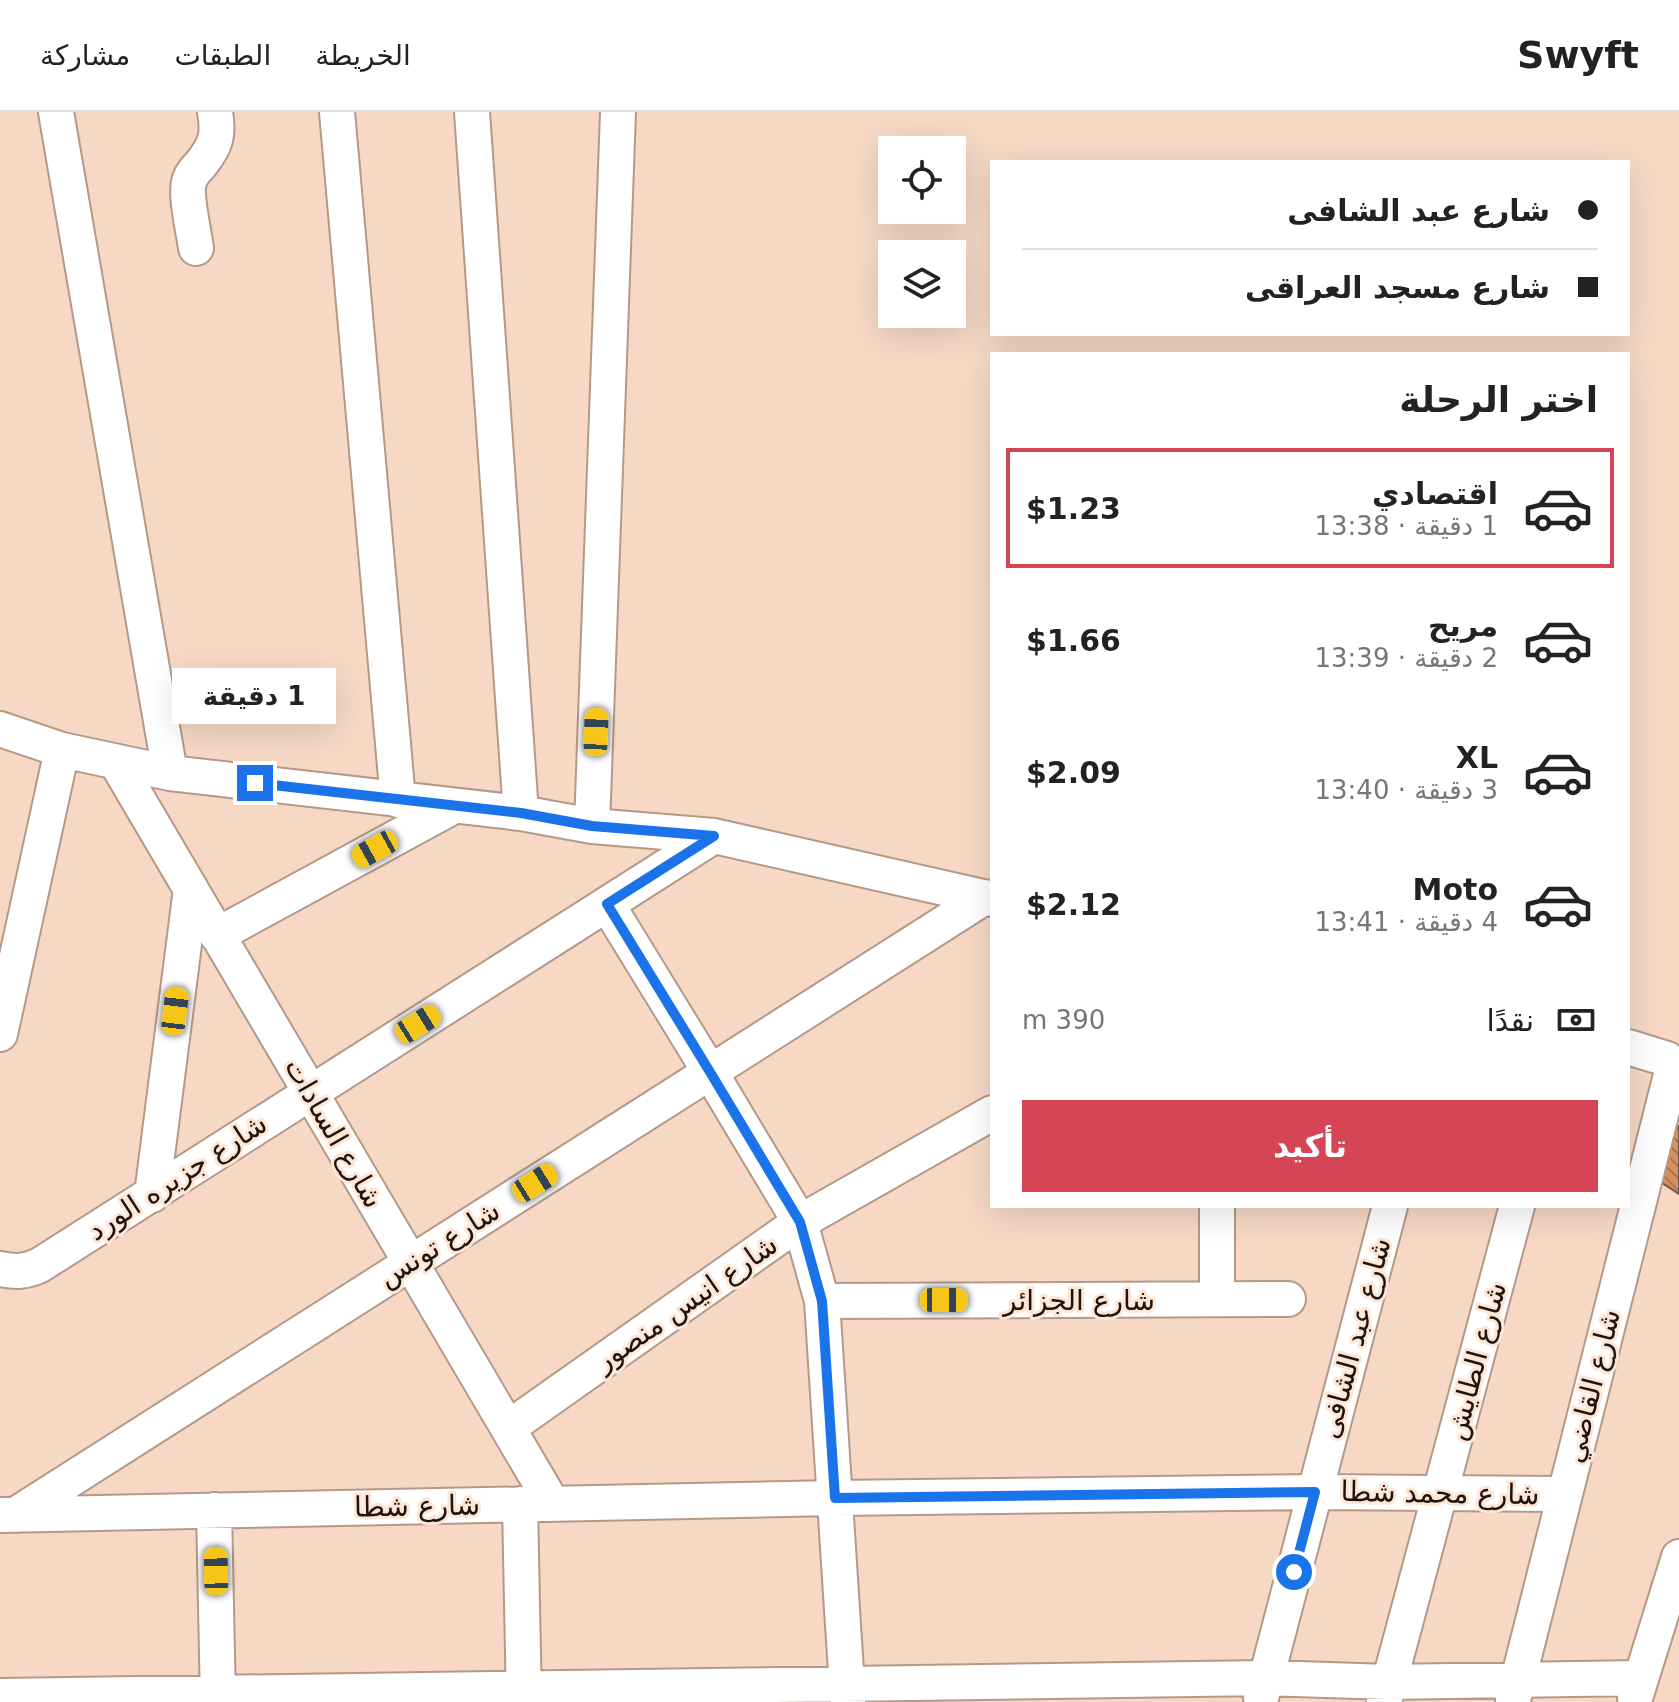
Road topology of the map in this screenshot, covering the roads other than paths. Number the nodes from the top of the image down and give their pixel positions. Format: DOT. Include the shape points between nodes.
graph roads {
  1 [pos="56,112"];
  2 [pos="215,112"];
  3 [pos="337,112"];
  4 [pos="472,112"];
  5 [pos="618,112"];
  6 [pos="196,248"];
  7 [pos="0,729"];
  8 [pos="62,750"];
  9 [pos="116,762"];
  10 [pos="170,773"];
  11 [pos="398,800"];
  12 [pos="454,806"];
  13 [pos="521,813"];
  14 [pos="592,826"];
  15 [pos="714,836"];
  16 [pos="191,889"];
  17 [pos="988,898"];
  18 [pos="607,904"];
  19 [pos="217,935"];
  20 [pos="0,1034"];
  21 [pos="1630,1048"];
  22 [pos="710,1072"];
  23 [pos="310,1092"];
  24 [pos="990,1114"];
  25 [pos="152,1195"];
  26 [pos="1217,1208"];
  27 [pos="1389,1208"];
  28 [pos="1516,1208"];
  29 [pos="800,1222"];
  30 [pos="410,1262"];
  31 [pos="0,1269"];
  32 [pos="1217,1299"];
  33 [pos="1288,1299"];
  34 [pos="822,1301"];
  35 [pos="508,1428"];
  36 [pos="1315,1492"];
  37 [pos="1440,1494"];
  38 [pos="1565,1494"];
  39 [pos="835,1498"];
  40 [pos="536,1503"];
  41 [pos="214,1510"];
  42 [pos="8,1515"];
  43 [pos="1679,1557"];
  44 [pos="1263,1690"];
  45 [pos="1638,1690"];
  46 [pos="1515,1691"];
  47 [pos="848,1692"];
  48 [pos="1386,1692"];
  49 [pos="524,1695"];
  50 [pos="0,1696"];
  51 [pos="218,1697"];
  1 -- 10 [label="street"];
  2 -- 6 [label="street" via="215,142 190,178 188,190"];
  3 -- 11 [label="street"];
  4 -- 13 [label="street"];
  5 -- 14 [label="street"];
  7 -- 8 [label="street"];
  8 -- 9 [label="street"];
  8 -- 20 [label="street"];
  9 -- 10 [label="street"];
  9 -- 16 [label="street, شارع السادات"];
  10 -- 11 [label="street"];
  11 -- 12 [label="street"];
  12 -- 13 [label="street"];
  12 -- 19 [label="street"];
  13 -- 14 [label="street"];
  14 -- 15 [label="street"];
  15 -- 17 [label="street"];
  15 -- 18 [label="street, شارع جزيره الورد"];
  16 -- 19 [label="street, شارع السادات"];
  16 -- 25 [label="street"];
  17 -- 22 [label="street, شارع تونس"];
  18 -- 22 [label="street"];
  18 -- 23 [label="street, شارع جزيره الورد"];
  19 -- 23 [label="street, شارع السادات"];
  21 -- 38 [label="street, شارع القاضي" via="1667,1059 1672,1071"];
  22 -- 29 [label="street"];
  22 -- 30 [label="street, شارع تونس"];
  23 -- 25 [label="street, شارع جزيره الورد"];
  23 -- 30 [label="street, شارع السادات"];
  24 -- 29 [label="street, شارع انيس منصور"];
  25 -- 31 [label="street, شارع جزيره الورد" via="33,1269"];
  26 -- 32 [label="street"];
  27 -- 36 [label="street, شارع عبد الشافى"];
  28 -- 37 [label="street, شارع الطايش"];
  29 -- 34 [label="street"];
  29 -- 35 [label="street, شارع انيس منصور"];
  30 -- 35 [label="street, شارع السادات"];
  30 -- 42 [label="street, شارع تونس"];
  32 -- 33 [label="street, شارع الجزائر"];
  32 -- 34 [label="street, شارع الجزائر"];
  34 -- 39 [label="street"];
  35 -- 40 [label="street, شارع السادات"];
  36 -- 37 [label="street, شارع محمد شطا"];
  36 -- 39 [label="street, شارع محمد شطا"];
  36 -- 44 [label="street, شارع عبد الشافى"];
  37 -- 38 [label="street, شارع محمد شطا"];
  37 -- 48 [label="street, شارع الطايش"];
  38 -- 46 [label="street, شارع القاضي"];
  39 -- 40 [label="street, شارع شطا"];
  39 -- 47 [label="street"];
  40 -- 41 [label="street, شارع شطا"];
  40 -- 49 [label="street, شارع السادات"];
  41 -- 42 [label="street, شارع شطا"];
  41 -- 51 [label="street"];
  43 -- 45 [label="street"];
  44 -- 47 [label="street"];
  44 -- 48 [label="street"];
  45 -- 46 [label="street"];
  46 -- 48 [label="street"];
  47 -- 49 [label="street"];
  49 -- 51 [label="street"];
  50 -- 51 [label="street"];
}
